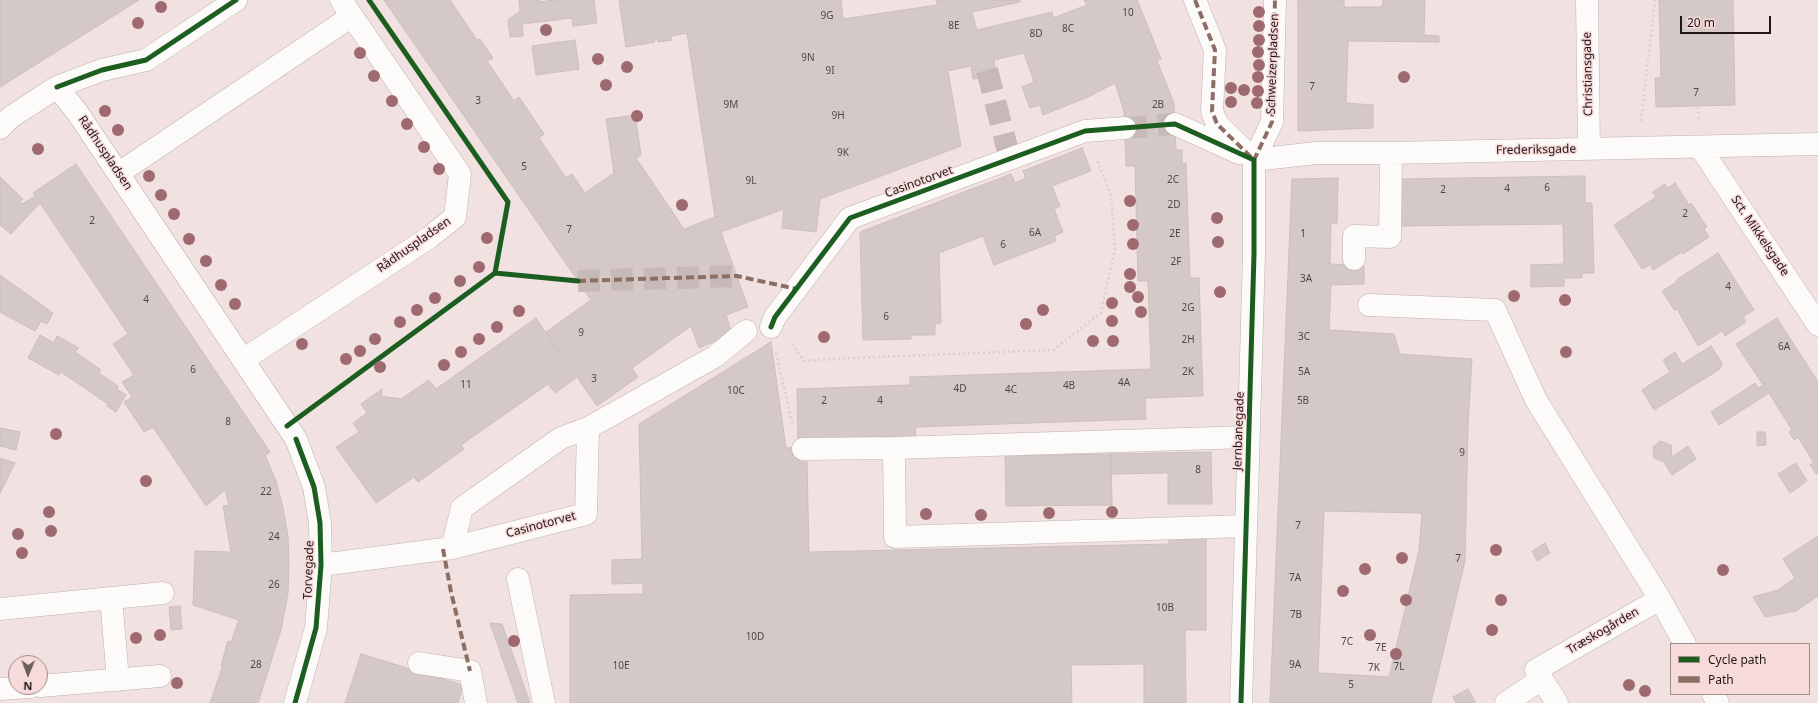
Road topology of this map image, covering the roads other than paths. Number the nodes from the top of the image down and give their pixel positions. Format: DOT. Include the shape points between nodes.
graph roads {
  1 [pos="236,0"];
  2 [pos="1195,0"];
  3 [pos="1275,0"];
  4 [pos="1587,0"];
  5 [pos="346,8"];
  6 [pos="57,87"];
  7 [pos="1175,124"];
  8 [pos="0,128"];
  9 [pos="1125,128"];
  10 [pos="1818,144"];
  11 [pos="1700,147"];
  12 [pos="1589,148"];
  13 [pos="1390,153"];
  14 [pos="1254,160"];
  15 [pos="119,173"];
  16 [pos="1354,259"];
  17 [pos="1369,305"];
  18 [pos="773,322"];
  19 [pos="1818,325"];
  20 [pos="746,331"];
  21 [pos="242,360"];
  22 [pos="588,428"];
  23 [pos="1249,437"];
  24 [pos="296,439"];
  25 [pos="799,441"];
  26 [pos="894,448"];
  27 [pos="1246,526"];
  28 [pos="452,548"];
  29 [pos="322,565"];
  30 [pos="518,579"];
  31 [pos="163,593"];
  32 [pos="111,598"];
  33 [pos="1660,599"];
  34 [pos="0,609"];
  35 [pos="1684,643"];
  36 [pos="419,663"];
  37 [pos="160,676"];
  38 [pos="1542,679"];
  39 [pos="118,680"];
  40 [pos="48,685"];
  41 [pos="295,703"];
  42 [pos="476,703"];
  43 [pos="544,703"];
  44 [pos="1241,703"];
  45 [pos="1506,703"];
  46 [pos="1557,703"];
  1 -- 6 [label="street" via="146,60 102,70"];
  2 -- 14 [label="street" via="1215,50 1212,111 1217,124"];
  3 -- 14 [label="street, Schweizerpladsen" via="1272,122"];
  4 -- 12 [label="street, Christiansgade"];
  5 -- 15 [label="street" via="172,137"];
  5 -- 21 [label="street, Rådhuspladsen" via="460,174 455,217 430,237"];
  6 -- 8 [label="street" via="11,117"];
  6 -- 15 [label="street, Rådhuspladsen"];
  7 -- 14 [label="street"];
  9 -- 18 [label="street, Casinotorvet" via="1085,132 850,218"];
  10 -- 11 [label="street, Frederiksgade"];
  11 -- 12 [label="street, Frederiksgade"];
  11 -- 19 [label="street, Sct. Mikkelsgade"];
  12 -- 13 [label="street, Frederiksgade"];
  13 -- 14 [label="street, Frederiksgade" via="1316,153"];
  13 -- 16 [label="street" via="1390,237 1354,236"];
  14 -- 23 [label="street, Jernbanegade"];
  15 -- 21 [label="street, Rådhuspladsen"];
  17 -- 33 [label="street" via="1495,310 1536,400"];
  20 -- 22 [label="street" via="716,356"];
  21 -- 24 [label="street, Rådhuspladsen"];
  22 -- 28 [label="street" via="561,438 462,508"];
  22 -- 28 [label="street, Casinotorvet" via="586,514"];
  23 -- 26 [label="street"];
  23 -- 27 [label="street, Jernbanegade"];
  24 -- 29 [label="street, Torvegade" via="314,487 320,523"];
  25 -- 26 [label="street"];
  26 -- 27 [label="street" via="895,537"];
  27 -- 44 [label="street, Jernbanegade"];
  28 -- 29 [label="street, Casinotorvet"];
  29 -- 41 [label="street, Torvegade" via="316,628"];
  30 -- 43 [label="street"];
  31 -- 32 [label="street"];
  32 -- 34 [label="street"];
  32 -- 39 [label="street"];
  33 -- 35 [label="street"];
  33 -- 38 [label="street, Træskogården" via="1536,670"];
  36 -- 42 [label="street" via="470,671"];
  37 -- 39 [label="street"];
  38 -- 45 [label="street"];
  38 -- 46 [label="street"];
  39 -- 40 [label="street"];
}
